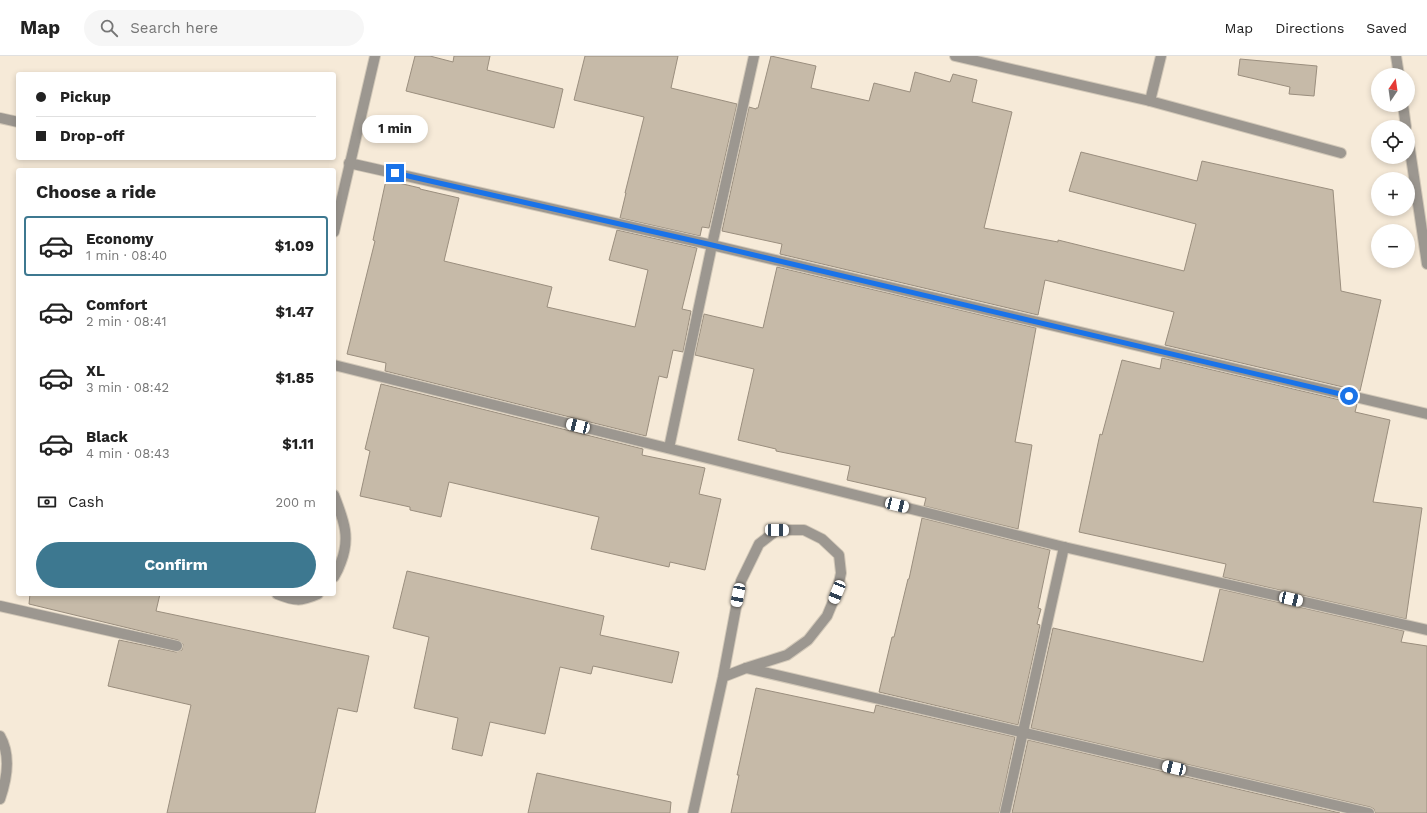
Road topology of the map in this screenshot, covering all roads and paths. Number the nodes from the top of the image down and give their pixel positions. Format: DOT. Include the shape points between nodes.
graph roads {
  1 [pos="375,56"];
  2 [pos="754,56"];
  3 [pos="955,56"];
  4 [pos="1161,56"];
  5 [pos="1396,56"];
  6 [pos="1398,68"];
  7 [pos="1150,101"];
  8 [pos="0,118"];
  9 [pos="16,122"];
  10 [pos="1341,153"];
  11 [pos="349,163"];
  12 [pos="1412,164"];
  13 [pos="336,223"];
  14 [pos="712,245"];
  15 [pos="1427,264"];
  16 [pos="336,365"];
  17 [pos="1427,414"];
  18 [pos="669,448"];
  19 [pos="336,501"];
  20 [pos="1064,547"];
  21 [pos="336,574"];
  22 [pos="282,596"];
  23 [pos="313,596"];
  24 [pos="0,606"];
  25 [pos="1427,630"];
  26 [pos="177,646"];
  27 [pos="746,668"];
  28 [pos="723,677"];
  29 [pos="1023,733"];
  30 [pos="0,736"];
  31 [pos="0,799"];
  32 [pos="693,813"];
  33 [pos="1005,813"];
  34 [pos="1369,813"];
  1 -- 11 [label="street"];
  2 -- 14 [label="street"];
  3 -- 7 [label="street"];
  4 -- 7 [label="street"];
  5 -- 6 [label="street"];
  7 -- 10 [label="street"];
  8 -- 9 [label="street"];
  11 -- 13 [label="street"];
  11 -- 14 [label="street"];
  12 -- 15 [label="street"];
  14 -- 17 [label="street"];
  14 -- 18 [label="street"];
  16 -- 18 [label="street"];
  18 -- 20 [label="street"];
  19 -- 21 [label="street" via="346,539 343,558"];
  20 -- 25 [label="street"];
  20 -- 29 [label="street"];
  22 -- 23 [label="street" via="292,600"];
  24 -- 26 [label="street"];
  27 -- 28 [label="street"];
  27 -- 28 [label="street" via="787,654 808,640 827,616 837,592 841,573 838,555 822,539 804,530 777,530 759,544 741,581"];
  27 -- 29 [label="street"];
  28 -- 32 [label="street"];
  29 -- 33 [label="street"];
  29 -- 34 [label="street"];
  30 -- 31 [label="street" via="7,761"];
}
